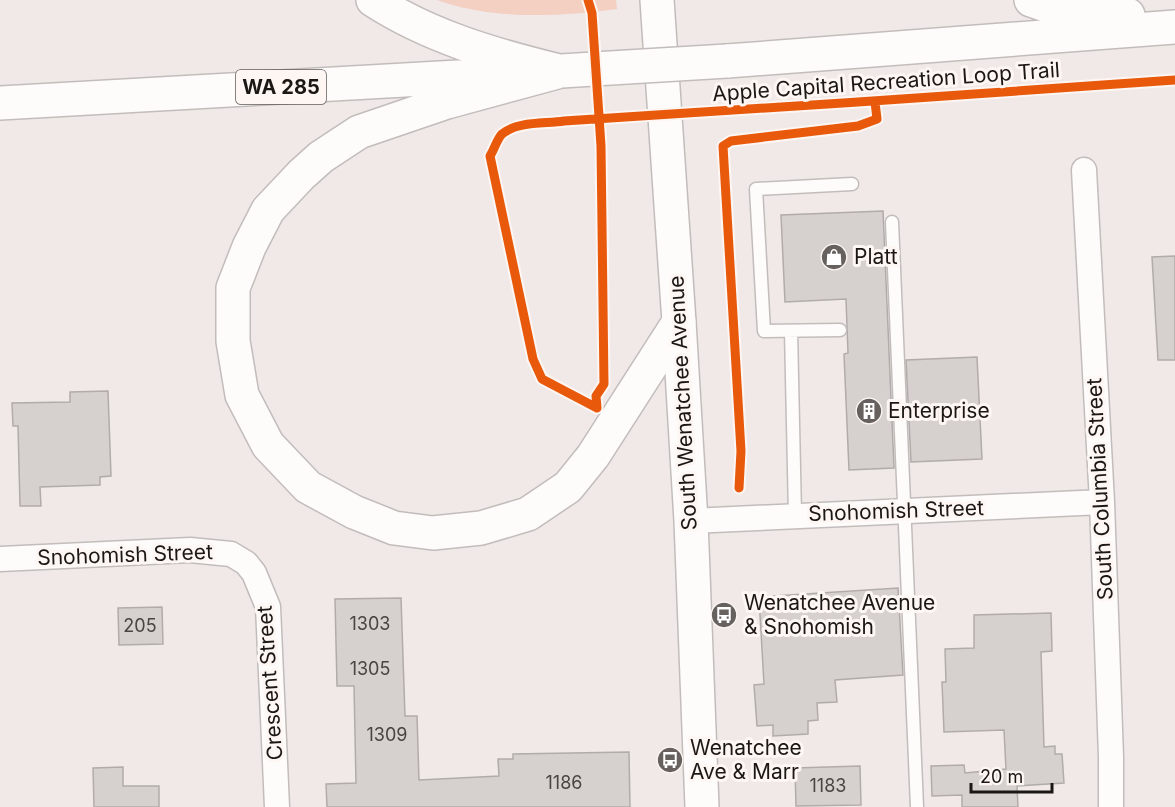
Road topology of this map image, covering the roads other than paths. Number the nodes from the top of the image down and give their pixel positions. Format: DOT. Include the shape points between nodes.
graph roads {
  1 [pos="373,0"];
  2 [pos="657,0"];
  3 [pos="1031,0"];
  4 [pos="1175,21"];
  5 [pos="1175,27"];
  6 [pos="561,71"];
  7 [pos="0,103"];
  8 [pos="1084,170"];
  9 [pos="852,184"];
  10 [pos="892,222"];
  11 [pos="679,322"];
  12 [pos="840,330"];
  13 [pos="790,331"];
  14 [pos="1102,502"];
  15 [pos="904,511"];
  16 [pos="795,515"];
  17 [pos="691,521"];
  18 [pos="0,559"];
  19 [pos="246,563"];
  20 [pos="277,807"];
  21 [pos="702,807"];
  22 [pos="917,807"];
  23 [pos="1111,807"];
  1 -- 6 [label="main road" via="395,14 479,50"];
  2 -- 11 [label="main road, South Wenatchee Avenue"];
  3 -- 4 [label="main road" via="1048,6"];
  5 -- 6 [label="main road, WA 285, bridge"];
  6 -- 7 [label="main road, WA 285"];
  6 -- 11 [label="main road" via="447,102 359,132 321,157 301,176 268,210 233,288 233,341 242,395 268,446 308,487 394,528 433,533 481,528 528,514 568,487 593,456"];
  8 -- 14 [label="street, South Columbia Street"];
  9 -- 13 [label="lane" via="756,189 764,331"];
  10 -- 15 [label="lane"];
  11 -- 17 [label="main road, South Wenatchee Avenue"];
  12 -- 13 [label="lane"];
  13 -- 16 [label="lane"];
  14 -- 15 [label="street, Snohomish Street"];
  14 -- 23 [label="street, South Columbia Street"];
  15 -- 16 [label="street, Snohomish Street"];
  15 -- 22 [label="lane"];
  16 -- 17 [label="street, Snohomish Street"];
  17 -- 21 [label="main road, South Wenatchee Avenue"];
  18 -- 19 [label="street, Snohomish Street" via="201,551 231,554"];
  19 -- 20 [label="street, Crescent Street" via="268,607"];
}
